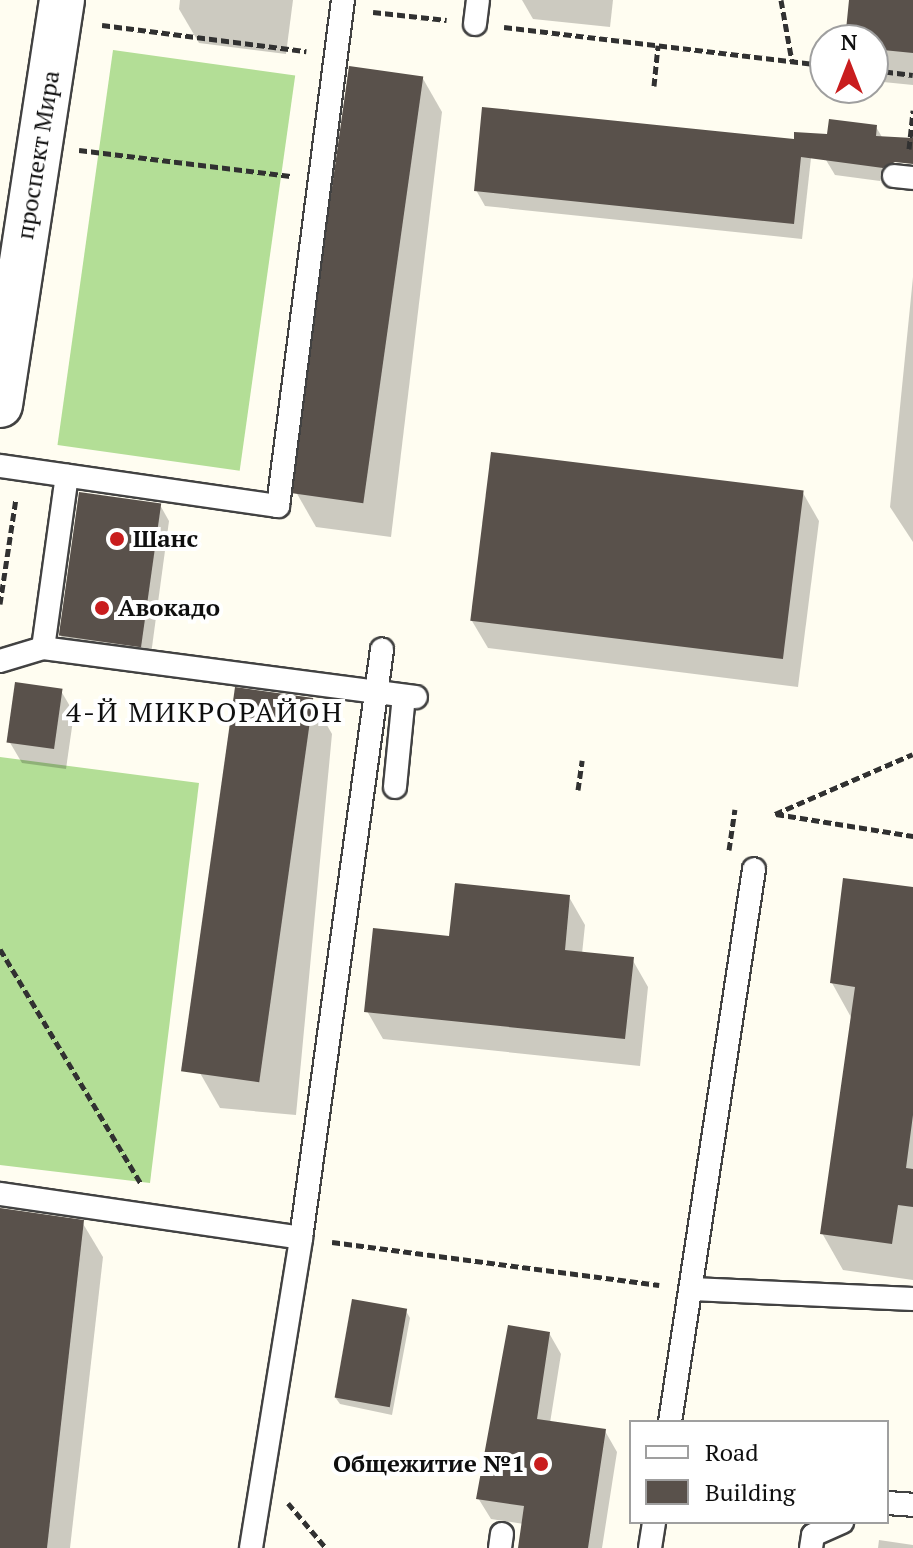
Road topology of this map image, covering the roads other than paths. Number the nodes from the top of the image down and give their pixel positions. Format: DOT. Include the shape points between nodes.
graph roads {
  1 [pos="478,0"];
  2 [pos="343,4"];
  3 [pos="77,12"];
  4 [pos="475,24"];
  5 [pos="0,405"];
  6 [pos="0,466"];
  7 [pos="67,476"];
  8 [pos="43,648"];
  9 [pos="382,650"];
  10 [pos="0,661"];
  11 [pos="376,692"];
  12 [pos="395,787"];
  13 [pos="754,869"];
  14 [pos="0,1194"];
  15 [pos="301,1238"];
  16 [pos="692,1289"];
  17 [pos="913,1299"];
  18 [pos="670,1420"];
  19 [pos="889,1503"];
  20 [pos="913,1505"];
  21 [pos="654,1524"];
  22 [pos="838,1524"];
  23 [pos="251,1548"];
  24 [pos="650,1548"];
  25 [pos="811,1548"];
  1 -- 4 [label="lane"];
  2 -- 7 [label="lane" via="278,506"];
  3 -- 5 [label="street, проспект Мира"];
  6 -- 7 [label="lane"];
  7 -- 8 [label="lane"];
  8 -- 10 [label="lane"];
  8 -- 11 [label="lane"];
  9 -- 11 [label="lane"];
  11 -- 12 [label="lane" via="410,696"];
  11 -- 15 [label="lane"];
  13 -- 16 [label="lane"];
  14 -- 15 [label="lane"];
  15 -- 23 [label="lane"];
  16 -- 17 [label="lane"];
  16 -- 18 [label="lane"];
  19 -- 20 [label="lane"];
  21 -- 24 [label="lane"];
  22 -- 25 [label="lane" via="813,1535"];
}
